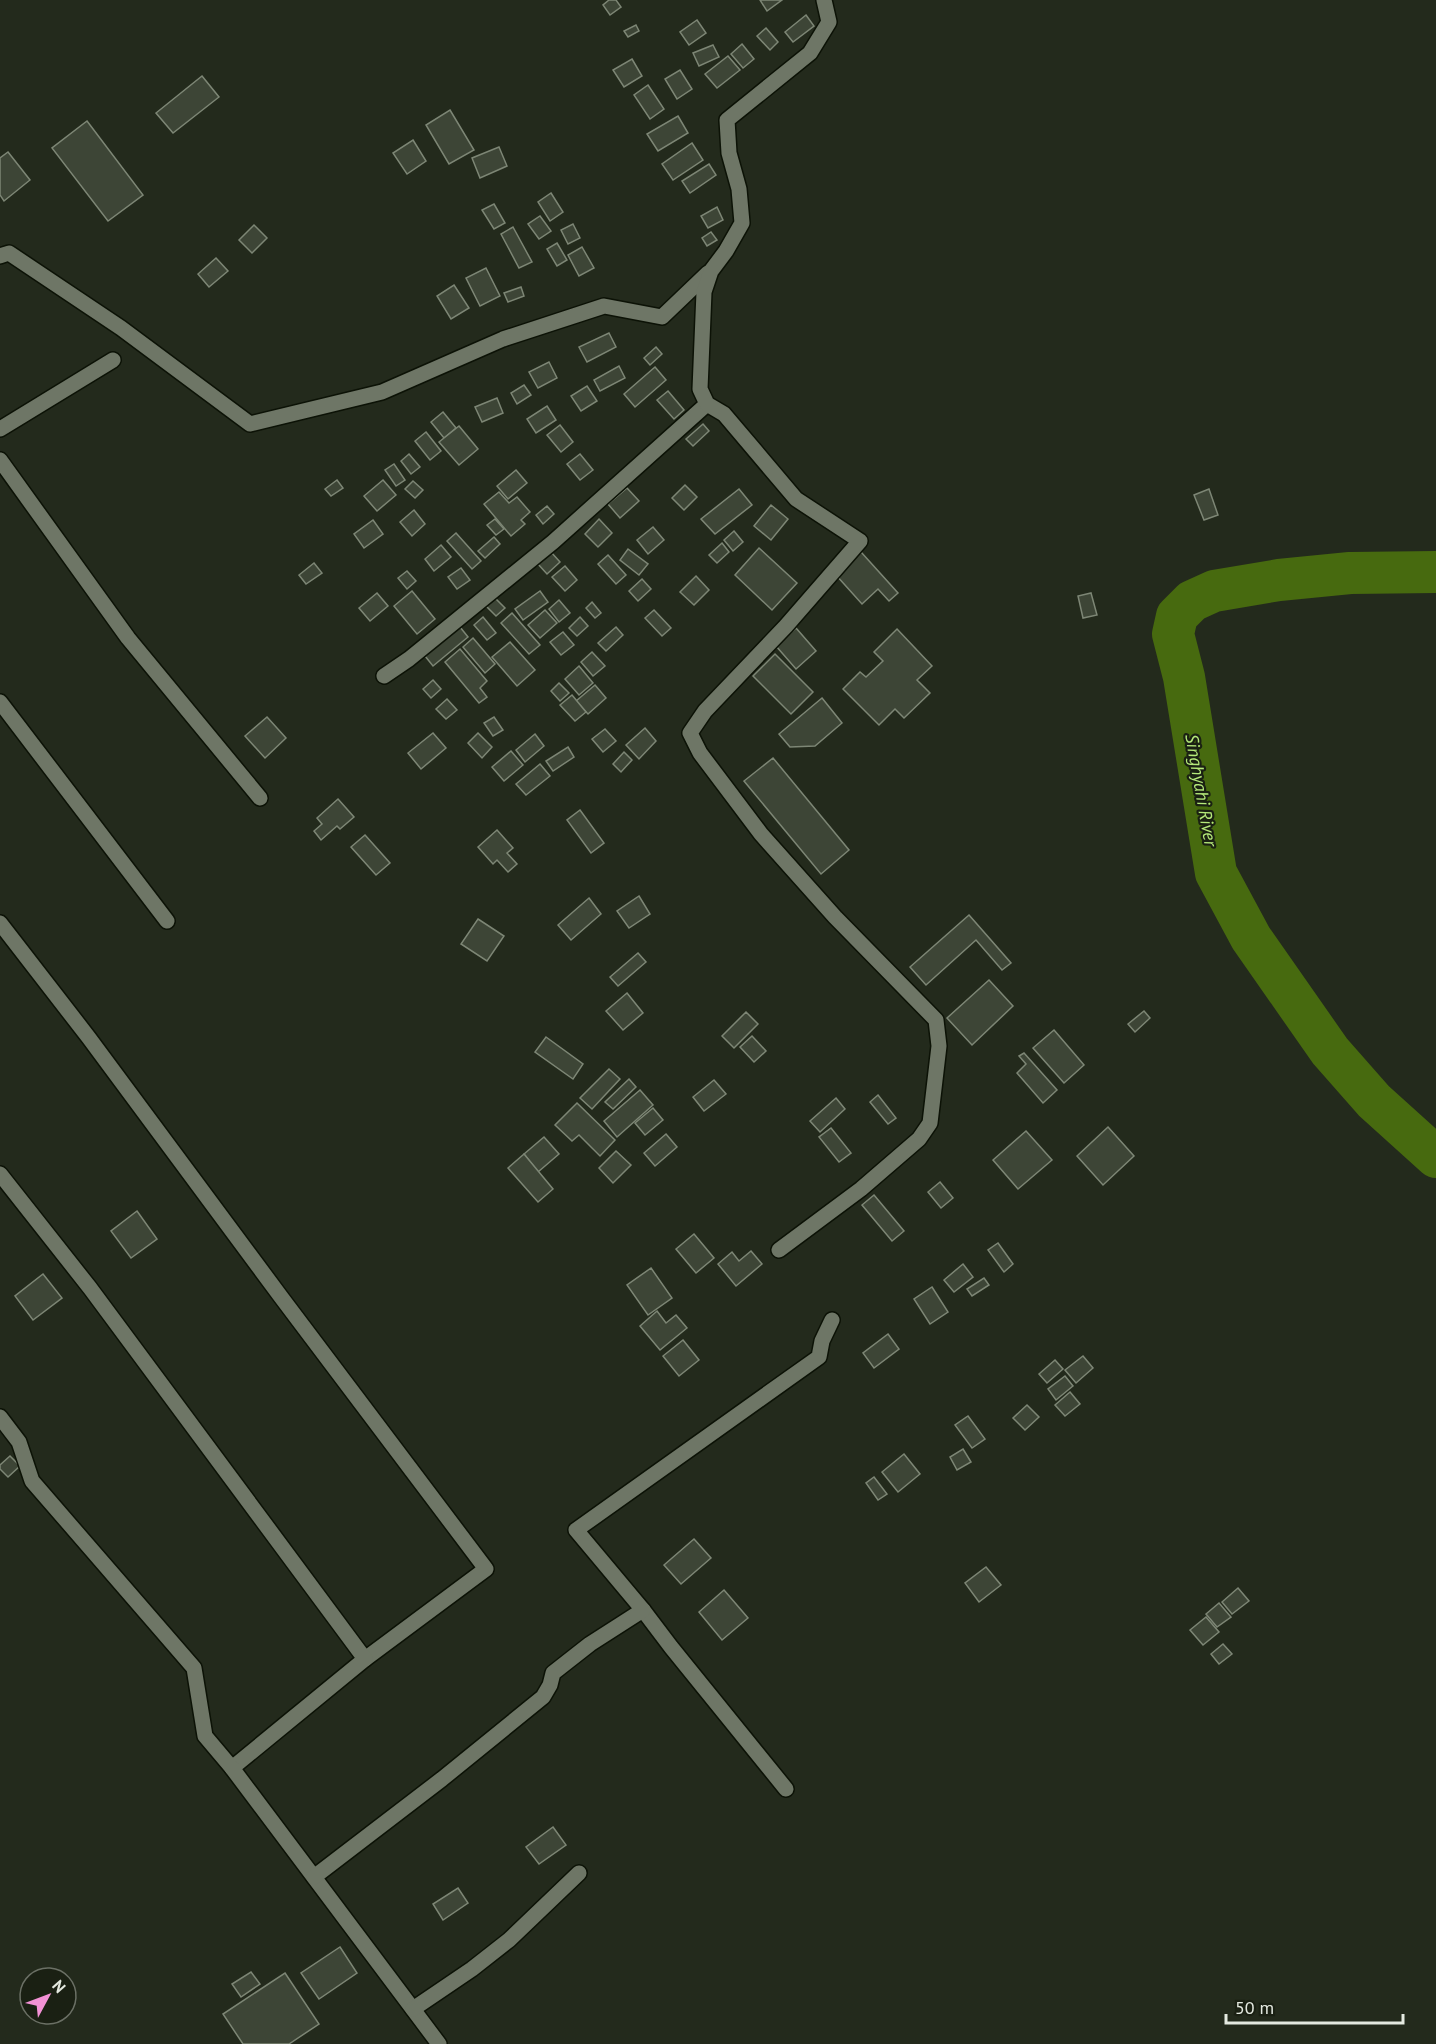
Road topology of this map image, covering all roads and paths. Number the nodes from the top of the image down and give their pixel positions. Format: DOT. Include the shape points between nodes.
graph roads {
  1 [pos="824,0"];
  2 [pos="0,256"];
  3 [pos="711,271"];
  4 [pos="113,360"];
  5 [pos="707,404"];
  6 [pos="0,429"];
  7 [pos="0,460"];
  8 [pos="384,676"];
  9 [pos="0,702"];
  10 [pos="260,798"];
  11 [pos="167,921"];
  12 [pos="0,923"];
  13 [pos="0,1174"];
  14 [pos="779,1250"];
  15 [pos="832,1320"];
  16 [pos="0,1417"];
  17 [pos="643,1610"];
  18 [pos="365,1659"];
  19 [pos="232,1768"];
  20 [pos="786,1790"];
  21 [pos="579,1873"];
  22 [pos="314,1877"];
  23 [pos="413,2009"];
  24 [pos="439,2044"];
  1 -- 3 [label="street" via="829,22 810,52 727,120 742,223"];
  2 -- 3 [label="street" via="9,253 121,328 250,424 382,392 503,339 604,306 662,317"];
  3 -- 5 [label="street" via="704,292 700,389"];
  4 -- 6 [label="street"];
  5 -- 8 [label="street" via="553,542"];
  5 -- 14 [label="street" via="724,414 796,499 860,541 705,711 690,733 700,753 761,834 936,1020 939,1046 930,1123 919,1139 861,1190"];
  7 -- 10 [label="street" via="128,638"];
  9 -- 11 [label="street"];
  12 -- 18 [label="street" via="486,1569"];
  13 -- 18 [label="street" via="90,1288"];
  15 -- 17 [label="street" via="819,1357 576,1530"];
  16 -- 19 [label="street" via="19,1442 32,1481 194,1668 205,1736"];
  17 -- 20 [label="street"];
  17 -- 22 [label="street" via="553,1673 543,1697"];
  18 -- 19 [label="street"];
  19 -- 22 [label="street"];
  21 -- 23 [label="street" via="509,1940"];
  22 -- 23 [label="street"];
  23 -- 24 [label="street"];
}
